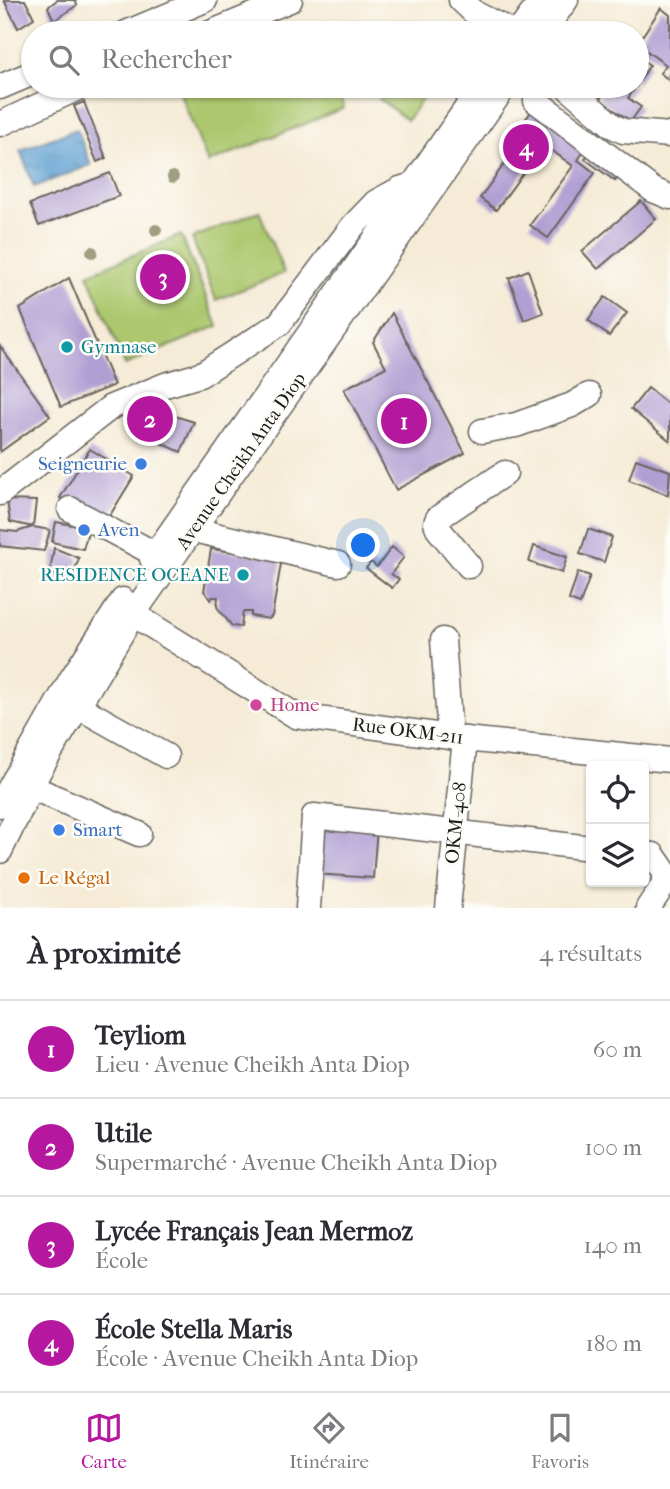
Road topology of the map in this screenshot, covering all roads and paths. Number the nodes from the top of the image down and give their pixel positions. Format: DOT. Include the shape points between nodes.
graph roads {
  1 [pos="205,0"];
  2 [pos="290,0"];
  3 [pos="461,0"];
  4 [pos="542,0"];
  5 [pos="566,0"];
  6 [pos="155,21"];
  7 [pos="238,21"];
  8 [pos="491,21"];
  9 [pos="525,21"];
  10 [pos="551,21"];
  11 [pos="21,78"];
  12 [pos="0,87"];
  13 [pos="56,98"];
  14 [pos="474,98"];
  15 [pos="497,98"];
  16 [pos="536,98"];
  17 [pos="580,98"];
  18 [pos="0,124"];
  19 [pos="670,135"];
  20 [pos="413,185"];
  21 [pos="670,197"];
  22 [pos="589,395"];
  23 [pos="482,431"];
  24 [pos="505,474"];
  25 [pos="0,493"];
  26 [pos="70,509"];
  27 [pos="194,530"];
  28 [pos="155,554"];
  29 [pos="338,564"];
  30 [pos="470,566"];
  31 [pos="133,614"];
  32 [pos="443,640"];
  33 [pos="79,707"];
  34 [pos="457,738"];
  35 [pos="166,756"];
  36 [pos="670,761"];
  37 [pos="31,787"];
  38 [pos="0,805"];
  39 [pos="456,832"];
  40 [pos="139,834"];
  41 [pos="586,847"];
  42 [pos="0,851"];
  43 [pos="649,855"];
  44 [pos="308,908"];
  45 [pos="448,908"];
  46 [pos="648,908"];
  1 -- 6 [label="street"];
  2 -- 7 [label="street"];
  3 -- 8 [label="street"];
  4 -- 9 [label="street"];
  5 -- 10 [label="street"];
  11 -- 12 [label="street"];
  13 -- 18 [label="street"];
  14 -- 20 [label="street, Avenue Cheikh Anta Diop"];
  15 -- 27 [label="street, Avenue Cheikh Anta Diop"];
  16 -- 21 [label="street" via="653,190"];
  17 -- 19 [label="street" via="623,131"];
  20 -- 25 [label="street" via="376,201 279,324 200,375 111,407"];
  20 -- 28 [label="street, Avenue Cheikh Anta Diop"];
  22 -- 23 [label="street" via="516,425"];
  24 -- 30 [label="street" via="436,523"];
  26 -- 28 [label="street"];
  27 -- 29 [label="street"];
  27 -- 31 [label="street, Avenue Cheikh Anta Diop"];
  28 -- 38 [label="street, Avenue Cheikh Anta Diop" via="72,678"];
  31 -- 33 [label="street, Avenue Cheikh Anta Diop"];
  31 -- 34 [label="street, Rue OKM-211" via="296,716"];
  32 -- 34 [label="street, OKM-408"];
  33 -- 35 [label="street"];
  33 -- 37 [label="street, Avenue Cheikh Anta Diop"];
  34 -- 36 [label="street, Rue OKM-211"];
  34 -- 39 [label="street, OKM-408"];
  37 -- 40 [label="street"];
  37 -- 42 [label="street, Avenue Cheikh Anta Diop"];
  39 -- 41 [label="street"];
  39 -- 44 [label="street" via="314,816"];
  39 -- 45 [label="street, OKM-408"];
  43 -- 46 [label="street" via="664,871 666,881"];
}
